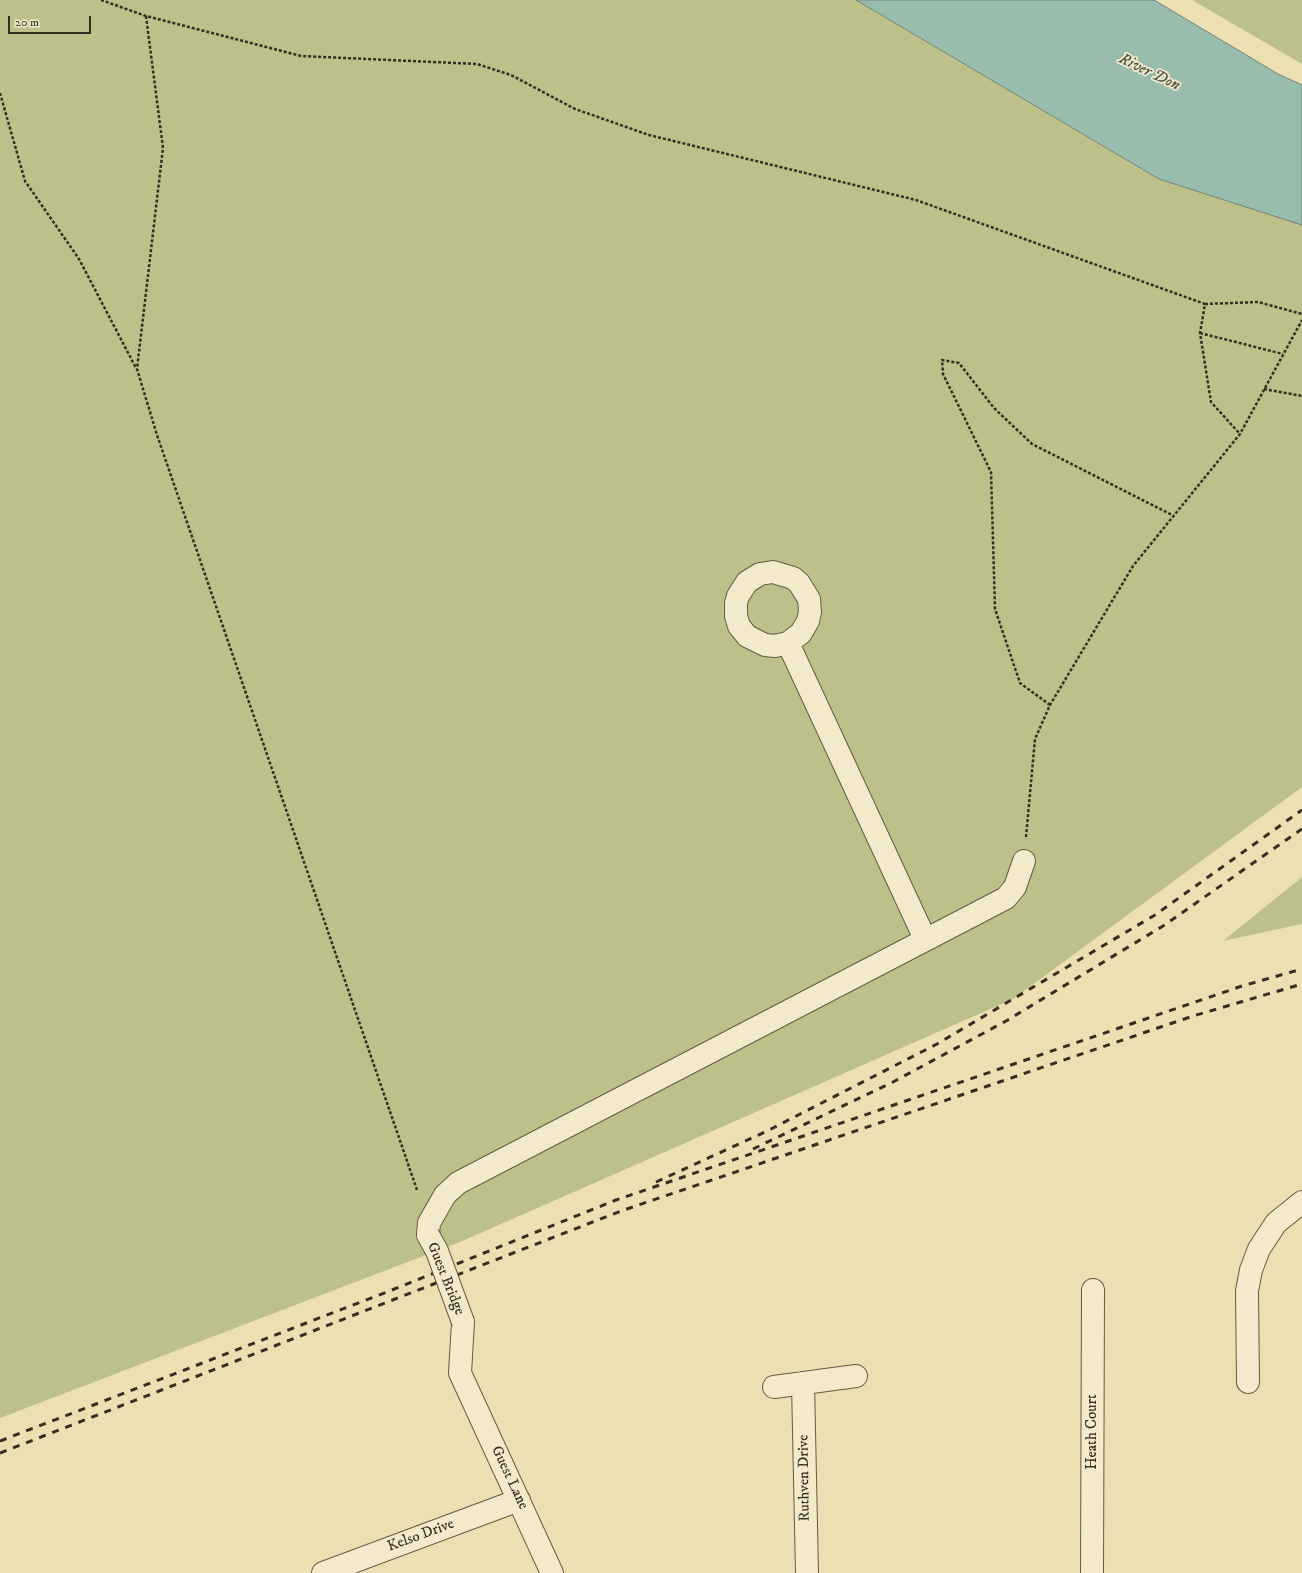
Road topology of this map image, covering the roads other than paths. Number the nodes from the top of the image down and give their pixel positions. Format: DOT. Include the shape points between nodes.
graph roads {
  1 [pos="788,643"];
  2 [pos="1024,861"];
  3 [pos="925,939"];
  4 [pos="1302,1202"];
  5 [pos="1093,1290"];
  6 [pos="463,1322"];
  7 [pos="856,1376"];
  8 [pos="1248,1382"];
  9 [pos="803,1383"];
  10 [pos="774,1387"];
  11 [pos="519,1500"];
  12 [pos="322,1573"];
  13 [pos="552,1573"];
  14 [pos="807,1573"];
  15 [pos="1092,1573"];
  1 -- 3 [label="street"];
  2 -- 3 [label="street" via="1015,887 1006,898"];
  3 -- 6 [label="street, Guest Bridge, bridge" via="458,1183 445,1194 428,1229"];
  4 -- 8 [label="street" via="1276,1223 1259,1249 1251,1270 1247,1291"];
  5 -- 15 [label="street, Heath Court"];
  6 -- 11 [label="street, Guest Lane" via="460,1373"];
  7 -- 9 [label="street"];
  9 -- 10 [label="street"];
  9 -- 14 [label="street, Ruthven Drive"];
  11 -- 12 [label="street, Kelso Drive"];
  11 -- 13 [label="street, Guest Lane"];
}
